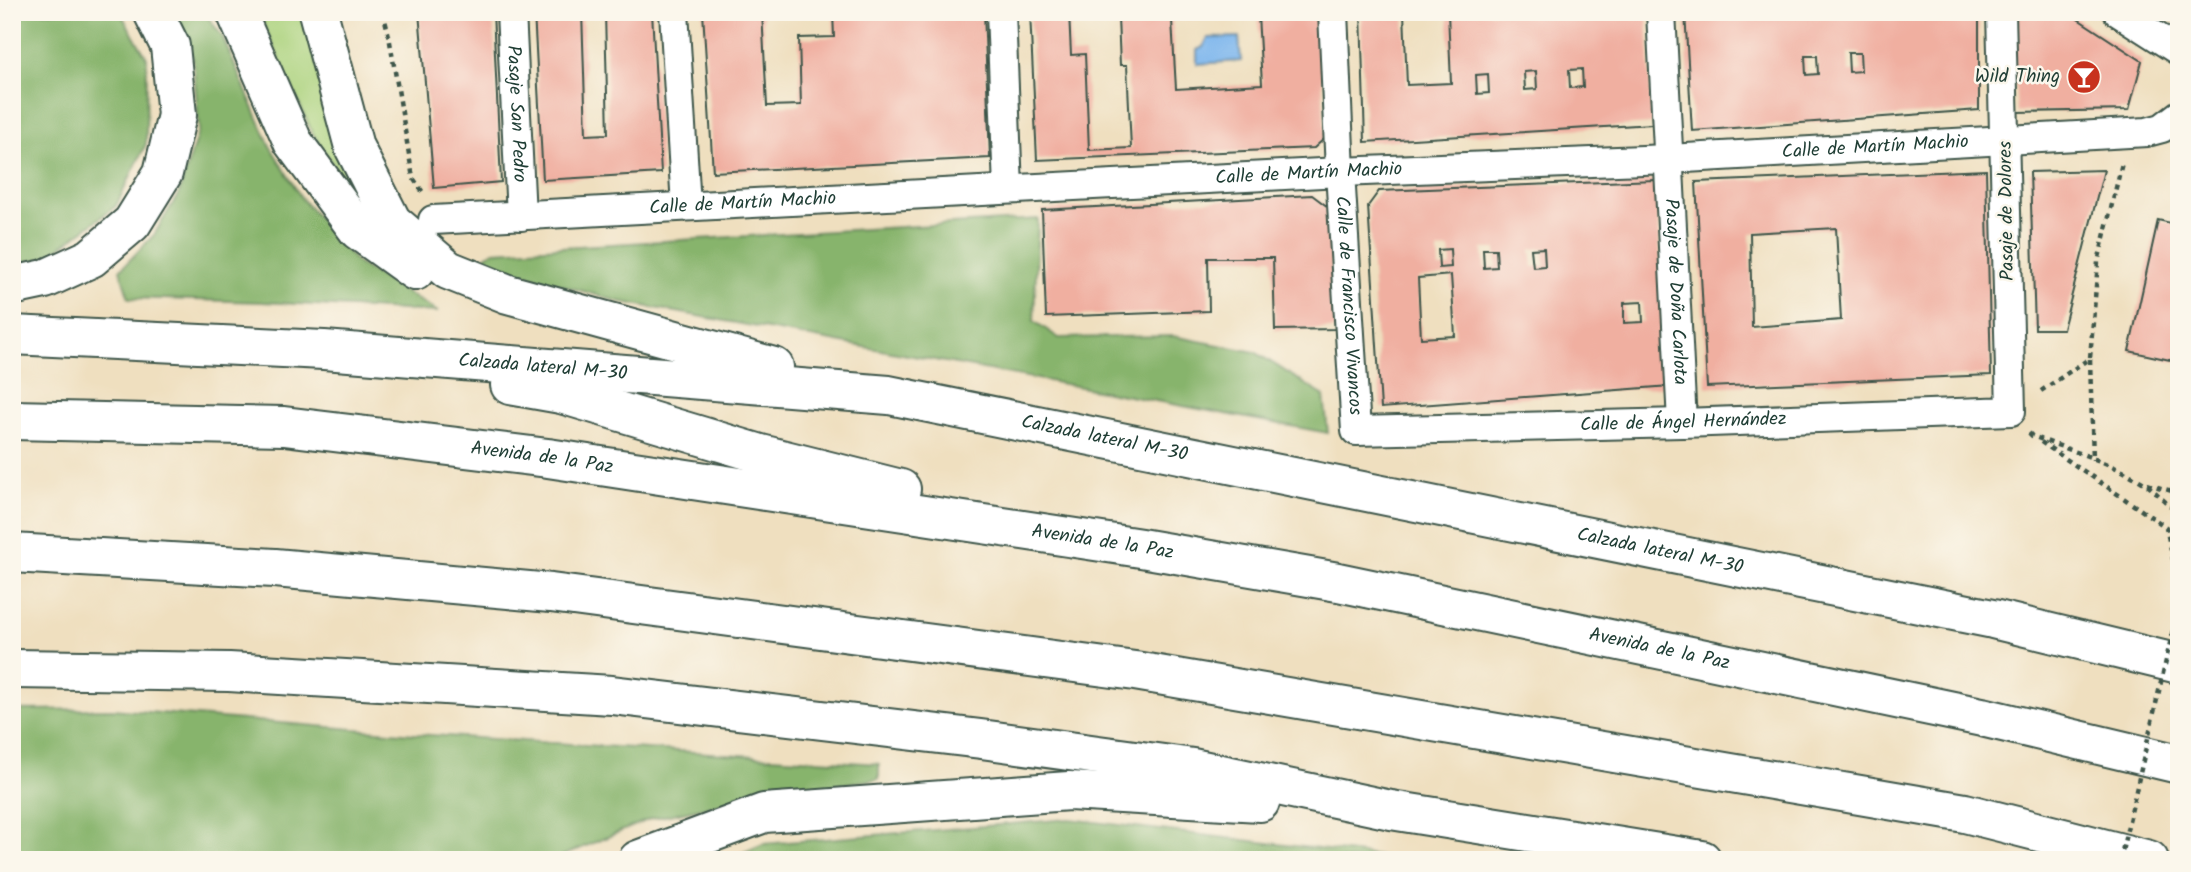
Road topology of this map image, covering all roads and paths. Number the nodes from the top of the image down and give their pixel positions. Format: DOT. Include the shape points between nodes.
graph roads {
  1 [pos="153,12"];
  2 [pos="236,12"];
  3 [pos="318,12"];
  4 [pos="383,12"];
  5 [pos="511,12"];
  6 [pos="674,12"];
  7 [pos="1001,12"];
  8 [pos="1333,12"];
  9 [pos="1661,12"];
  10 [pos="2001,12"];
  11 [pos="2118,12"];
  12 [pos="2179,51"];
  13 [pos="2179,115"];
  14 [pos="2128,133"];
  15 [pos="2005,141"];
  16 [pos="1668,159"];
  17 [pos="1340,172"];
  18 [pos="1008,189"];
  19 [pos="686,206"];
  20 [pos="521,216"];
  21 [pos="435,220"];
  22 [pos="12,286"];
  23 [pos="12,335"];
  24 [pos="324,350"];
  25 [pos="738,358"];
  26 [pos="2090,358"];
  27 [pos="889,395"];
  28 [pos="2011,411"];
  29 [pos="12,419"];
  30 [pos="1682,423"];
  31 [pos="1356,431"];
  32 [pos="2032,436"];
  33 [pos="2093,460"];
  34 [pos="2146,484"];
  35 [pos="2179,493"];
  36 [pos="2179,511"];
  37 [pos="1141,548"];
  38 [pos="12,553"];
  39 [pos="2179,587"];
  40 [pos="2179,604"];
  41 [pos="2179,664"];
  42 [pos="12,669"];
  43 [pos="2179,764"];
  44 [pos="1391,810"];
  45 [pos="638,860"];
  46 [pos="1702,860"];
  47 [pos="2120,860"];
  48 [pos="2150,860"];
  1 -- 22 [label="highway" via="170,46 177,115 163,173 132,223 91,258 44,279"];
  2 -- 25 [label="highway" via="293,142 358,230 451,296 625,344"];
  3 -- 25 [label="highway" via="354,147 392,222 448,270 508,294"];
  4 -- 21 [label="path" via="414,178"];
  5 -- 20 [label="street, Pasaje San Pedro"];
  6 -- 19 [label="street"];
  7 -- 18 [label="street"];
  8 -- 17 [label="street, Calle de Francisco Vivancos"];
  9 -- 16 [label="street, Pasaje de Doña Carlota"];
  10 -- 15 [label="street, Pasaje de Dolores"];
  11 -- 12 [label="street"];
  13 -- 14 [label="street, Calle de Martín Machio" via="2162,128"];
  14 -- 15 [label="street, Calle de Martín Machio"];
  14 -- 26 [label="path" via="2098,262"];
  15 -- 16 [label="street, Calle de Martín Machio"];
  15 -- 28 [label="street, Pasaje de Dolores"];
  16 -- 17 [label="street, Calle de Martín Machio"];
  16 -- 30 [label="street, Pasaje de Doña Carlota"];
  17 -- 18 [label="street, Calle de Martín Machio"];
  17 -- 31 [label="street, Calle de Francisco Vivancos"];
  18 -- 19 [label="street, Calle de Martín Machio"];
  19 -- 20 [label="street, Calle de Martín Machio"];
  20 -- 21 [label="street, Calle de Martín Machio"];
  23 -- 24 [label="highway, Calzada lateral M-30"];
  24 -- 27 [label="highway, Calzada lateral M-30"];
  24 -- 37 [label="highway" via="561,394 761,454"];
  25 -- 27 [label="highway"];
  26 -- 28 [label="path"];
  26 -- 33 [label="path"];
  27 -- 41 [label="highway, Calzada lateral M-30" via="1993,619"];
  28 -- 30 [label="street, Calle de Ángel Hernández"];
  28 -- 32 [label="path"];
  29 -- 37 [label="highway, Avenida de la Paz" via="284,426 548,458"];
  30 -- 31 [label="street, Calle de Ángel Hernández"];
  32 -- 33 [label="path"];
  32 -- 39 [label="path" via="2166,527"];
  33 -- 34 [label="path"];
  34 -- 35 [label="path"];
  34 -- 36 [label="path"];
  37 -- 43 [label="highway, Avenida de la Paz" via="1338,582 1969,714"];
  38 -- 48 [label="highway" via="275,568 551,593 1135,671 1965,813"];
  40 -- 47 [label="path, bridge"];
  42 -- 44 [label="highway" via="229,672 612,695 1193,768"];
  44 -- 45 [label="highway" via="1055,792 764,813"];
  44 -- 46 [label="highway"];
}
